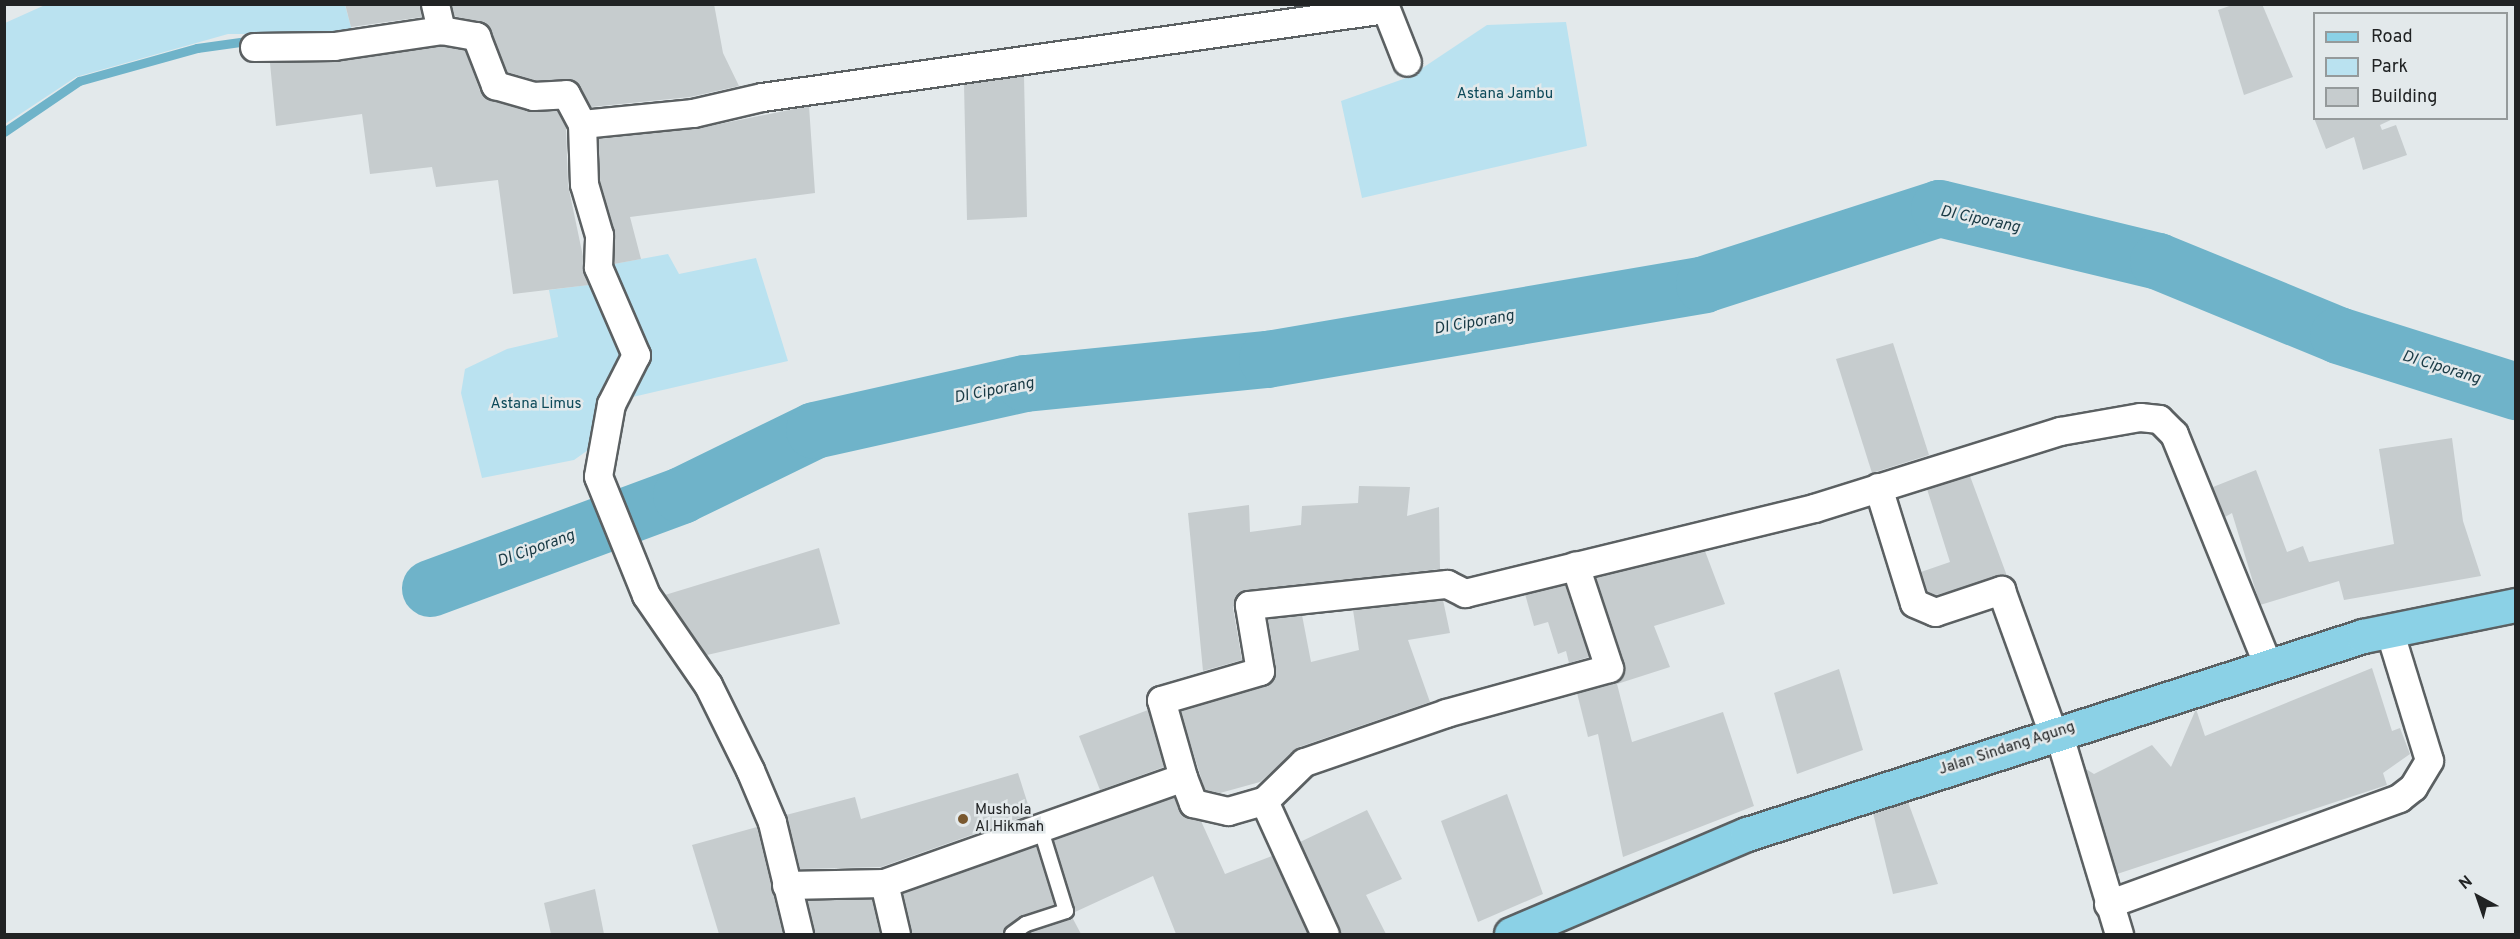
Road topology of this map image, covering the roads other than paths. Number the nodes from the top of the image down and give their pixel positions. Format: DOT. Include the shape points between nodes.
graph roads {
  1 [pos="1384,7"];
  2 [pos="438,17"];
  3 [pos="254,47"];
  4 [pos="1407,62"];
  5 [pos="582,124"];
  6 [pos="1878,487"];
  7 [pos="1575,565"];
  8 [pos="2516,604"];
  9 [pos="2389,630"];
  10 [pos="2269,668"];
  11 [pos="2056,733"];
  12 [pos="1183,777"];
  13 [pos="1264,801"];
  14 [pos="1040,827"];
  15 [pos="884,883"];
  16 [pos="786,885"];
  17 [pos="2108,904"];
  18 [pos="799,934"];
  19 [pos="896,934"];
  20 [pos="1012,934"];
  21 [pos="1325,934"];
  22 [pos="1511,934"];
  23 [pos="2119,934"];
  1 -- 4 [label="street"];
  1 -- 5 [label="street" via="762,97 693,113"];
  2 -- 3 [label="street" via="334,46"];
  2 -- 5 [label="street" via="476,36 495,85 533,96 566,94"];
  5 -- 16 [label="street" via="584,184 599,235 598,267 636,355 611,404 598,476 646,595 728,721 772,822"];
  6 -- 7 [label="street"];
  6 -- 10 [label="street" via="2060,431 2159,419 2174,434 2196,482"];
  6 -- 11 [label="street" via="1914,603 1935,612 2001,590"];
  7 -- 12 [label="street" via="1465,593 1447,584 1249,605 1260,671 1161,700"];
  7 -- 13 [label="street" via="1609,668 1446,712 1304,762"];
  8 -- 9 [label="main road, Jalan Sindang Agung"];
  9 -- 10 [label="main road, Jalan Sindang Agung"];
  9 -- 17 [label="street" via="2429,760 2413,787 2400,798"];
  10 -- 11 [label="main road, Jalan Sindang Agung"];
  11 -- 17 [label="street"];
  11 -- 22 [label="main road, Jalan Sindang Agung" via="1747,834"];
  12 -- 13 [label="street" via="1193,803 1228,811"];
  12 -- 14 [label="street"];
  13 -- 21 [label="street"];
  14 -- 15 [label="street"];
  14 -- 20 [label="lane" via="1066,911 1026,924"];
  15 -- 16 [label="street"];
  15 -- 19 [label="street"];
  16 -- 18 [label="street"];
  17 -- 23 [label="street"];
}
